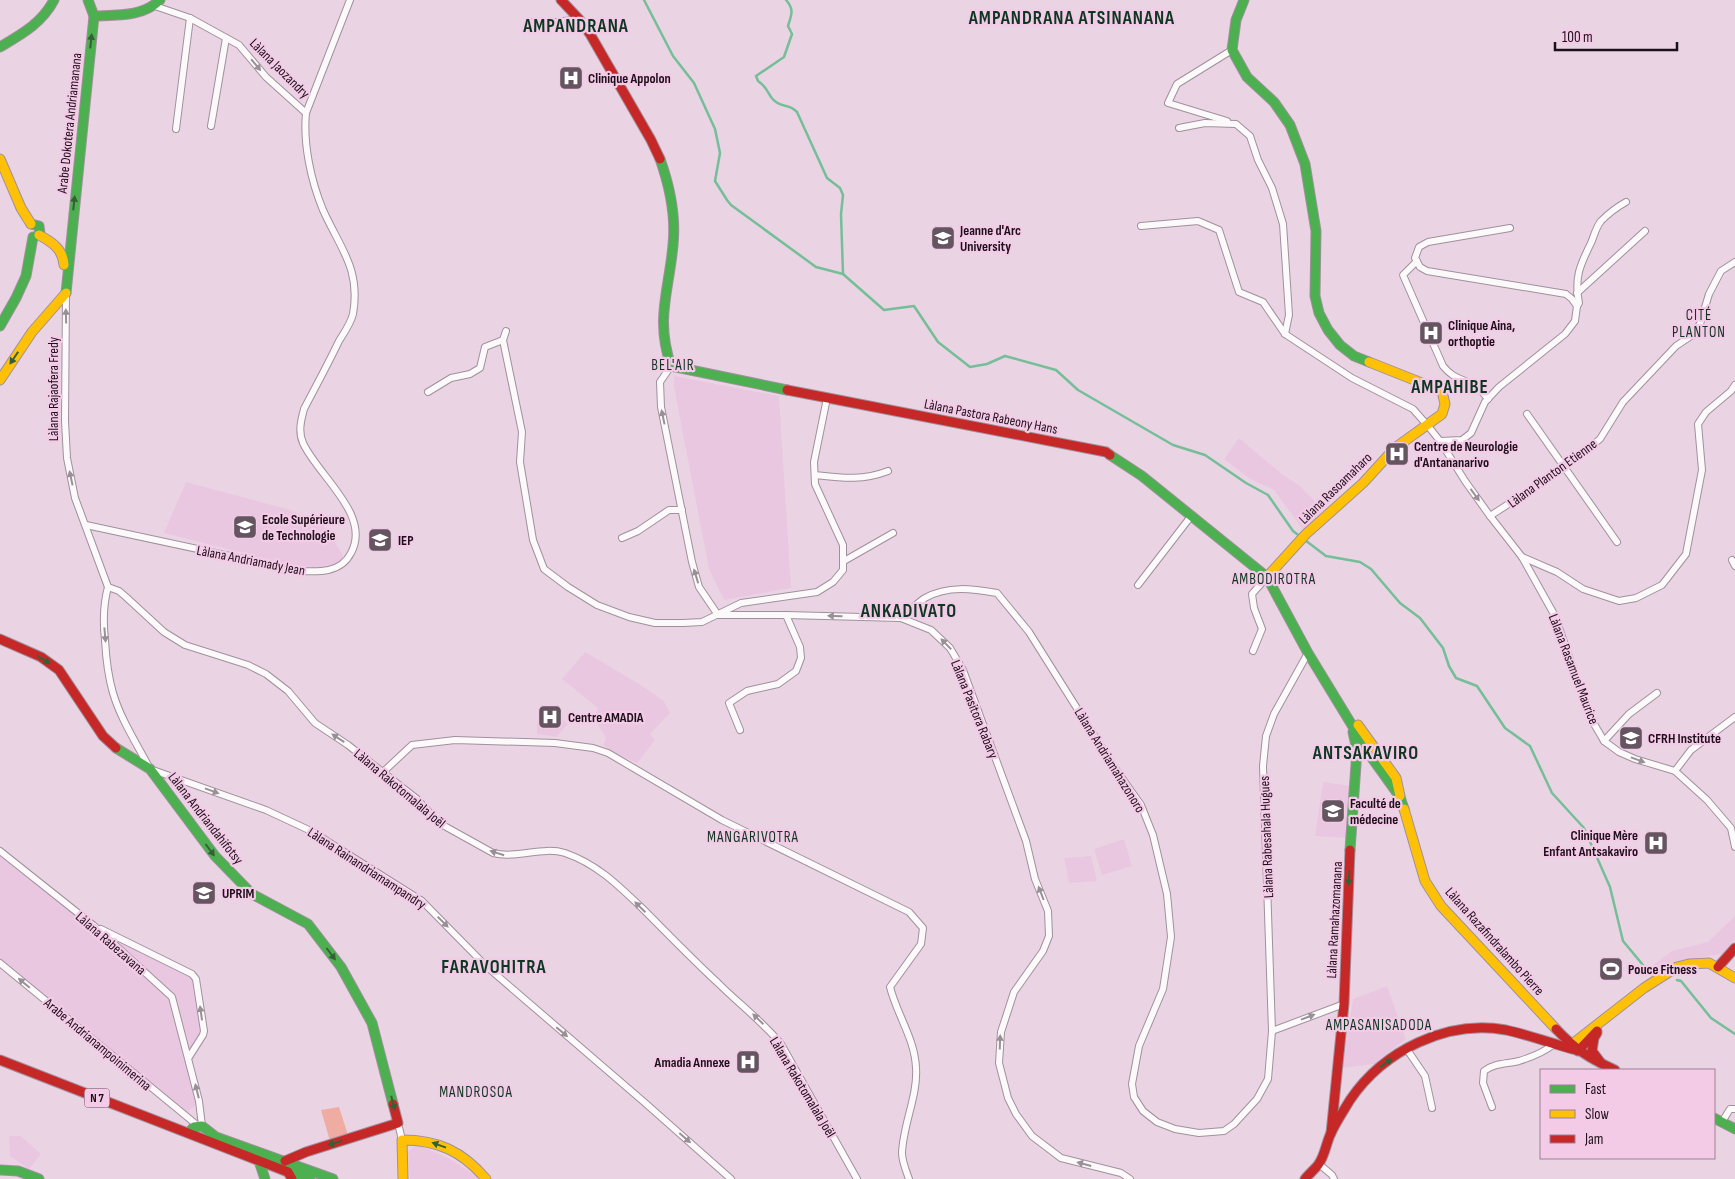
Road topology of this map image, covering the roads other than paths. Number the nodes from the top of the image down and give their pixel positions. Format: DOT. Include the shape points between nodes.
graph roads {
  1 [pos="54,0"];
  2 [pos="88,0"];
  3 [pos="350,0"];
  4 [pos="560,0"];
  5 [pos="1244,0"];
  6 [pos="158,3"];
  7 [pos="94,16"];
  8 [pos="190,18"];
  9 [pos="579,19"];
  10 [pos="528,22"];
  11 [pos="226,38"];
  12 [pos="0,46"];
  13 [pos="1232,50"];
  14 [pos="306,113"];
  15 [pos="1236,124"];
  16 [pos="211,126"];
  17 [pos="1179,128"];
  18 [pos="176,129"];
  19 [pos="0,159"];
  20 [pos="1626,202"];
  21 [pos="1141,226"];
  22 [pos="1510,228"];
  23 [pos="1645,231"];
  24 [pos="37,235"];
  25 [pos="69,251"];
  26 [pos="1417,261"];
  27 [pos="1735,262"];
  28 [pos="66,293"];
  29 [pos="1577,293"];
  30 [pos="1577,306"];
  31 [pos="0,326"];
  32 [pos="506,331"];
  33 [pos="1285,334"];
  34 [pos="503,340"];
  35 [pos="671,366"];
  36 [pos="0,380"];
  37 [pos="1735,384"];
  38 [pos="428,392"];
  39 [pos="827,398"];
  40 [pos="1488,399"];
  41 [pos="1526,414"];
  42 [pos="1428,426"];
  43 [pos="1440,441"];
  44 [pos="1564,468"];
  45 [pos="888,471"];
  46 [pos="815,475"];
  47 [pos="682,510"];
  48 [pos="1192,515"];
  49 [pos="1490,516"];
  50 [pos="86,524"];
  51 [pos="892,533"];
  52 [pos="622,538"];
  53 [pos="1617,542"];
  54 [pos="1522,557"];
  55 [pos="844,561"];
  56 [pos="1267,577"];
  57 [pos="1138,585"];
  58 [pos="108,587"];
  59 [pos="718,615"];
  60 [pos="786,615"];
  61 [pos="902,618"];
  62 [pos="0,638"];
  63 [pos="1253,651"];
  64 [pos="1308,652"];
  65 [pos="1657,693"];
  66 [pos="1345,711"];
  67 [pos="1735,717"];
  68 [pos="740,730"];
  69 [pos="1604,741"];
  70 [pos="1377,757"];
  71 [pos="1356,766"];
  72 [pos="150,769"];
  73 [pos="1675,771"];
  74 [pos="382,773"];
  75 [pos="1733,826"];
  76 [pos="1735,847"];
  77 [pos="0,851"];
  78 [pos="93,924"];
  79 [pos="1735,948"];
  80 [pos="0,963"];
  81 [pos="1718,967"];
  82 [pos="1735,978"];
  83 [pos="1344,1004"];
  84 [pos="1618,1009"];
  85 [pos="1604,1023"];
  86 [pos="1272,1031"];
  87 [pos="1561,1034"];
  88 [pos="1554,1044"];
  89 [pos="1406,1048"];
  90 [pos="1575,1048"];
  91 [pos="189,1057"];
  92 [pos="0,1060"];
  93 [pos="1601,1064"];
  94 [pos="1613,1069"];
  95 [pos="1336,1094"];
  96 [pos="1351,1099"];
  97 [pos="1492,1107"];
  98 [pos="1432,1108"];
  99 [pos="1735,1109"];
  100 [pos="1718,1120"];
  101 [pos="398,1124"];
  102 [pos="199,1125"];
  103 [pos="1735,1129"];
  104 [pos="1331,1133"];
  105 [pos="195,1135"];
  106 [pos="402,1140"];
  107 [pos="285,1160"];
  108 [pos="259,1161"];
  109 [pos="1319,1164"];
  110 [pos="0,1170"];
  111 [pos="290,1176"];
  112 [pos="39,1179"];
  113 [pos="265,1179"];
  114 [pos="310,1179"];
  115 [pos="334,1179"];
  116 [pos="403,1179"];
  117 [pos="486,1179"];
  118 [pos="731,1179"];
  119 [pos="856,1179"];
  120 [pos="908,1179"];
  121 [pos="1130,1179"];
  122 [pos="1305,1179"];
  123 [pos="1334,1179"];
  1 -- 12 [label="main road" via="42,20"];
  2 -- 7 [label="main road, Arabe Dokotera Andriamanana"];
  3 -- 14 [label="street, Làlana Andriamady Jean"];
  4 -- 9 [label="main road"];
  5 -- 13 [label="main road" via="1236,20"];
  6 -- 7 [label="main road, Làlana Jaozandry" via="149,10 125,15"];
  6 -- 8 [label="street, Làlana Jaozandry"];
  25 -- 7 [label="main road, Arabe Dokotera Andriamanana, one-way"];
  8 -- 11 [label="street, Làlana Jaozandry"];
  8 -- 18 [label="street"];
  9 -- 10 [label="street" via="542,24"];
  9 -- 35 [label="main road" via="606,60 662,163 674,228 662,320 662,338"];
  11 -- 14 [label="street, Làlana Jaozandry, one-way" via="239,45 266,77"];
  11 -- 16 [label="street"];
  13 -- 15 [label="street" via="1177,84 1168,103"];
  13 -- 42 [label="main road, Làlana Rasoamaharo" via="1247,77 1274,102 1290,125 1305,164 1316,231 1315,296 1319,314 1334,337 1354,356 1442,391 1445,404 1442,414"];
  14 -- 50 [label="street, Làlana Andriamady Jean" via="308,153 315,188 352,270 355,292 352,317 304,409 300,426 303,442 355,523 357,537 349,559 331,570 300,571"];
  15 -- 17 [label="street" via="1205,123"];
  15 -- 33 [label="street" via="1250,136 1283,224 1289,315"];
  19 -- 24 [label="main road" via="21,208 31,224 35,223 41,229"];
  20 -- 29 [label="street" via="1600,223 1580,263"];
  21 -- 33 [label="street" via="1198,221 1219,230 1239,292 1263,302"];
  22 -- 26 [label="street" via="1428,242 1419,247"];
  23 -- 29 [label="street"];
  24 -- 25 [label="main road" via="60,243"];
  24 -- 28 [label="main road" via="51,242 63,255"];
  24 -- 31 [label="main road" via="19,292"];
  25 -- 28 [label="main road, Làlana Rajaofera Fredy"];
  26 -- 30 [label="street" via="1427,271 1566,294"];
  26 -- 40 [label="street" via="1403,275 1443,366 1449,374 1477,387"];
  27 -- 44 [label="street, Làlana Planton Etienne" via="1721,271 1708,294 1700,324 1691,336 1676,346 1636,388 1600,439"];
  28 -- 36 [label="main road, one-way" via="32,332"];
  50 -- 28 [label="street, Làlana Rajaofera Fredy, one-way" via="75,498 67,458"];
  29 -- 30 [label="street"];
  30 -- 40 [label="street" via="1575,321 1565,334"];
  32 -- 34 [label="street"];
  33 -- 42 [label="street, Làlana Rasamuel Maurice" via="1352,378 1413,409"];
  34 -- 38 [label="street" via="485,347 480,368 451,378"];
  34 -- 59 [label="street" via="522,432 520,462 533,540 544,569 598,605 629,617 655,623 683,623 702,622"];
  35 -- 39 [label="main road, Làlana Pastora Rabeony Hans"];
  47 -- 35 [label="street, one-way" via="661,406 660,382"];
  37 -- 54 [label="street" via="1698,424 1702,470 1686,554 1662,585 1636,598 1619,601 1582,590 1557,572"];
  39 -- 46 [label="street" via="814,462"];
  39 -- 48 [label="main road, Làlana Pastora Rabeony Hans" via="1106,452"];
  40 -- 43 [label="street" via="1471,433 1462,440"];
  41 -- 44 [label="street"];
  42 -- 43 [label="street, Làlana Rasamuel Maurice"];
  42 -- 56 [label="main road, Làlana Rasoamaharo" via="1395,448 1364,483 1306,534"];
  43 -- 49 [label="street, Làlana Rasamuel Maurice, one-way"];
  44 -- 49 [label="street, Làlana Planton Etienne"];
  44 -- 53 [label="street"];
  45 -- 46 [label="street" via="854,479"];
  46 -- 55 [label="street" via="815,484 842,545"];
  47 -- 52 [label="street" via="669,510"];
  59 -- 47 [label="street, one-way" via="699,587"];
  48 -- 56 [label="main road, Làlana Pastora Rabeony Hans"];
  48 -- 57 [label="street"];
  49 -- 54 [label="street, Làlana Rasamuel Maurice"];
  50 -- 58 [label="street, Làlana Rajaofera Fredy"];
  51 -- 55 [label="street"];
  54 -- 69 [label="street, Làlana Rasamuel Maurice" via="1556,616 1590,717"];
  55 -- 59 [label="street" via="843,570 833,582 818,592 741,603"];
  56 -- 63 [label="street" via="1252,594 1262,629"];
  56 -- 64 [label="main road"];
  58 -- 72 [label="street, one-way" via="103,620 110,679 130,734"];
  74 -- 58 [label="street, Làlana Rakotomalala Joël, one-way" via="315,723 288,691 266,674 186,645 164,632 119,591"];
  59 -- 60 [label="street, Làlana Pasitora Rabary"];
  61 -- 60 [label="street, Làlana Pasitora Rabary, one-way"];
  60 -- 68 [label="street" via="800,647 801,658 796,671 778,684 747,690 728,704"];
  61 -- 86 [label="street, Làlana Andriamahazonoro" via="925,598 947,590 997,593 1029,632 1112,764 1142,805 1167,894 1171,937 1162,989 1139,1046 1132,1084 1134,1097 1142,1111 1175,1129 1224,1131 1257,1099 1268,1079"];
  121 -- 61 [label="street, Làlana Pasitora Rabary, one-way" via="1121,1173 1061,1158 1032,1136 1008,1098 999,1062 1001,1032 1014,992 1043,951 1049,936 1048,911 1035,878 1026,841 963,670 950,648 931,630"];
  62 -- 72 [label="main road, one-way" via="41,657 59,670 103,736"];
  64 -- 66 [label="main road"];
  64 -- 86 [label="street, Làlana Rabesahala Hugues" via="1272,719 1264,748"];
  65 -- 69 [label="street" via="1629,714"];
  66 -- 70 [label="main road"];
  66 -- 71 [label="main road, Làlana Ramahazomanana" via="1356,740"];
  67 -- 73 [label="street" via="1691,750"];
  69 -- 73 [label="street, Làlana Rasamuel Maurice, one-way" via="1636,760"];
  70 -- 71 [label="main road"];
  70 -- 87 [label="main road, Làlana Razafindralambo Pierre" via="1396,778 1426,881 1441,906"];
  71 -- 83 [label="main road, Làlana Ramahazomanana, one-way"];
  72 -- 101 [label="main road, Làlana Andriandahifotsy, one-way" via="227,869 252,894 308,924 341,967 372,1023"];
  72 -- 118 [label="street, Làlana Rainandriamampandry, one-way" via="266,810 311,831 422,901 486,966"];
  73 -- 75 [label="street, Làlana Rasamuel Maurice"];
  119 -- 74 [label="street, Làlana Rakotomalala Joël, one-way" via="781,1044 608,875 557,851 503,855 494,852 439,823 417,799"];
  74 -- 120 [label="street" via="412,745 456,740 555,743 593,748 608,753 722,820 909,912 923,928 921,944 890,987 913,1045 916,1070 902,1155"];
  75 -- 76 [label="street, Làlana Rasamuel Maurice"];
  77 -- 78 [label="street, Làlana Rabezavana"];
  78 -- 91 [label="street, Làlana Rabezavana" via="172,997"];
  91 -- 78 [label="street, one-way" via="204,1031 196,979 192,974"];
  79 -- 81 [label="main road"];
  102 -- 80 [label="street, Arabe Andrianampoinimerina, one-way"];
  81 -- 82 [label="main road"];
  81 -- 84 [label="main road" via="1700,962 1677,967"];
  86 -- 83 [label="street, one-way"];
  83 -- 95 [label="main road, Làlana Ramahazomanana"];
  84 -- 85 [label="main road"];
  84 -- 90 [label="main road"];
  85 -- 90 [label="main road"];
  85 -- 93 [label="main road" via="1594,1038 1592,1051"];
  87 -- 88 [label="main road"];
  87 -- 90 [label="main road, Làlana Razafindralambo Pierre"];
  88 -- 89 [label="main road" via="1505,1030 1479,1029 1432,1036"];
  88 -- 90 [label="main road"];
  88 -- 97 [label="street" via="1543,1053 1484,1071 1483,1083"];
  96 -- 89 [label="main road, one-way" via="1374,1071"];
  89 -- 98 [label="street" via="1425,1076"];
  90 -- 93 [label="main road"];
  102 -- 91 [label="street, Làlana Rabezavana, one-way" via="200,1101"];
  92 -- 105 [label="main road, N 7"];
  93 -- 94 [label="main road"];
  95 -- 96 [label="main road" via="1343,1100"];
  95 -- 104 [label="main road, Làlana Ramahazomanana"];
  96 -- 104 [label="main road"];
  99 -- 100 [label="street" via="1730,1109"];
  100 -- 103 [label="main road"];
  101 -- 106 [label="street"];
  101 -- 107 [label="main road, one-way"];
  102 -- 105 [label="main road" via="192,1129"];
  102 -- 107 [label="main road" via="216,1137"];
  104 -- 109 [label="main road"];
  105 -- 108 [label="main road, N 7"];
  106 -- 116 [label="main road"];
  117 -- 106 [label="main road, one-way" via="471,1163 440,1144"];
  107 -- 115 [label="main road"];
  108 -- 111 [label="main road, N 7"];
  108 -- 113 [label="main road"];
  109 -- 122 [label="main road"];
  109 -- 123 [label="street"];
  110 -- 112 [label="main road" via="18,1171"];
  111 -- 114 [label="main road"];
}
